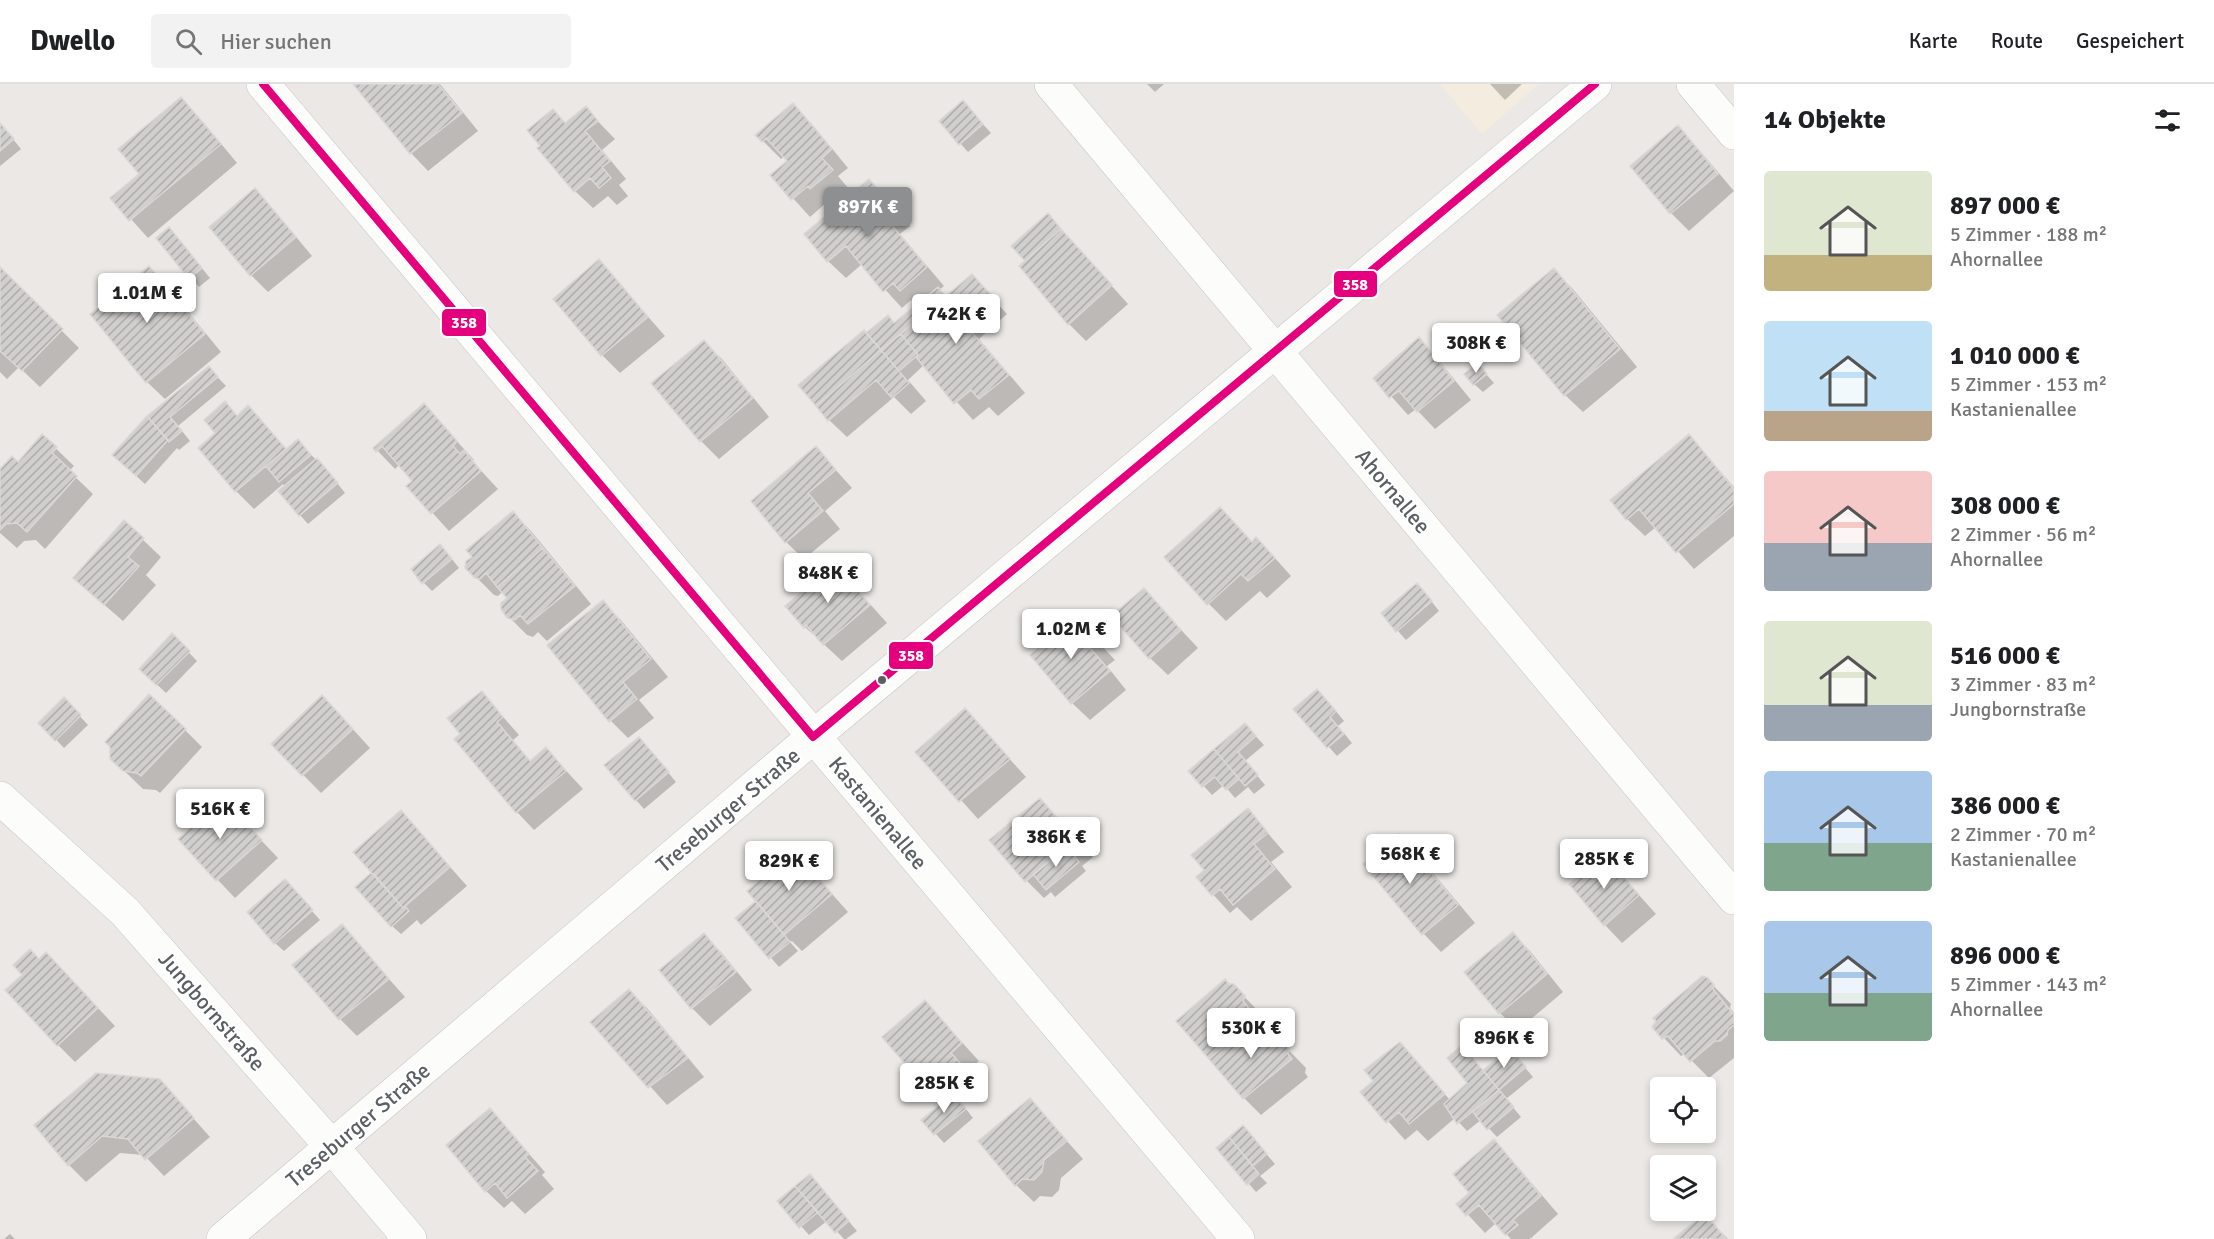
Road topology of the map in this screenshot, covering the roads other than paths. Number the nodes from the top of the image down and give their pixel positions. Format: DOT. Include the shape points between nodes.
graph roads {
  1 [pos="263,84"];
  2 [pos="1051,84"];
  3 [pos="1595,84"];
  4 [pos="1693,84"];
  5 [pos="1734,133"];
  6 [pos="1276,352"];
  7 [pos="813,737"];
  8 [pos="0,798"];
  9 [pos="1734,898"];
  10 [pos="332,1147"];
  11 [pos="223,1239"];
  12 [pos="410,1239"];
  13 [pos="1238,1239"];
  1 -- 7 [label="street, Kastanienallee"];
  2 -- 6 [label="street, Ahornallee"];
  3 -- 6 [label="street, Treseburger Straße"];
  4 -- 5 [label="street"];
  6 -- 7 [label="street, Treseburger Straße"];
  6 -- 9 [label="street, Ahornallee"];
  7 -- 10 [label="street, Treseburger Straße"];
  7 -- 13 [label="street, Kastanienallee"];
  8 -- 10 [label="street, Jungbornstraße" via="125,912"];
  10 -- 11 [label="street, Treseburger Straße"];
  10 -- 12 [label="street, Jungbornstraße"];
}
